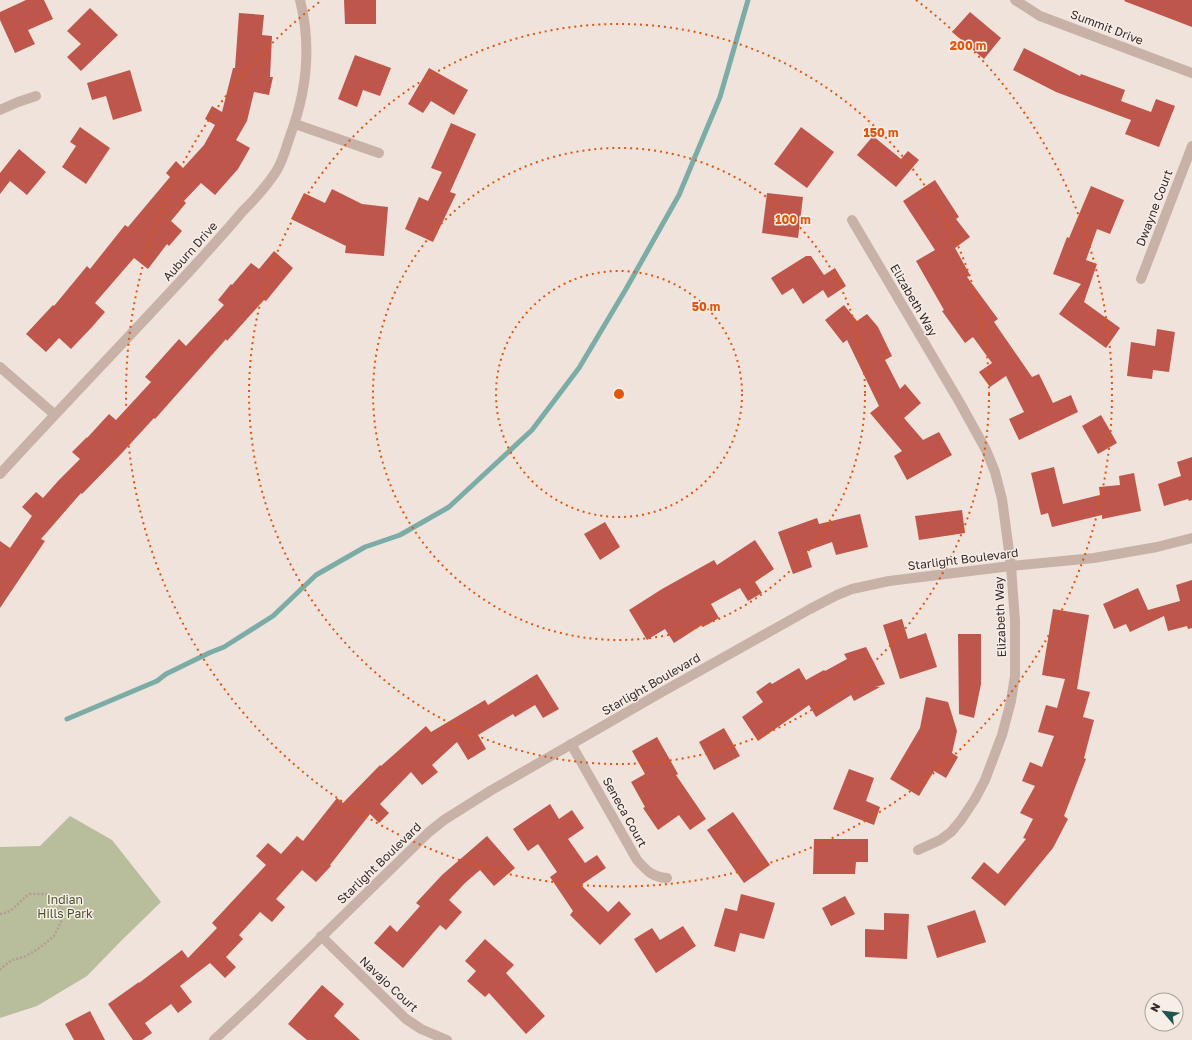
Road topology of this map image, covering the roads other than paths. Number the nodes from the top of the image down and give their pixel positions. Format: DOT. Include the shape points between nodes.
graph roads {
  1 [pos="300,0"];
  2 [pos="1015,0"];
  3 [pos="1192,73"];
  4 [pos="36,96"];
  5 [pos="0,110"];
  6 [pos="295,124"];
  7 [pos="1192,146"];
  8 [pos="379,153"];
  9 [pos="852,220"];
  10 [pos="1141,280"];
  11 [pos="0,367"];
  12 [pos="54,414"];
  13 [pos="0,474"];
  14 [pos="1192,538"];
  15 [pos="1011,566"];
  16 [pos="572,744"];
  17 [pos="918,850"];
  18 [pos="667,878"];
  19 [pos="321,936"];
  20 [pos="214,1040"];
  21 [pos="447,1040"];
  1 -- 6 [label="street, Auburn Drive" via="305,18 307,56 306,78"];
  2 -- 3 [label="street, Summit Drive" via="1040,16"];
  4 -- 5 [label="street"];
  6 -- 8 [label="street"];
  6 -- 12 [label="street, Auburn Drive" via="277,169 261,192 178,284"];
  7 -- 10 [label="street, Dwayne Court"];
  9 -- 15 [label="street, Elizabeth Way" via="986,450 1002,499"];
  11 -- 12 [label="street"];
  12 -- 13 [label="street, Auburn Drive"];
  14 -- 15 [label="street, Starlight Boulevard" via="1094,558"];
  15 -- 16 [label="street, Starlight Boulevard" via="889,581 862,586 837,595"];
  15 -- 17 [label="street, Elizabeth Way" via="1015,676 1002,735 985,780 961,820 940,840"];
  16 -- 18 [label="street, Seneca Court" via="637,860 651,874"];
  16 -- 19 [label="street, Starlight Boulevard" via="439,824"];
  19 -- 20 [label="street, Starlight Boulevard"];
  19 -- 21 [label="street, Navajo Court" via="406,1019 421,1029"];
}
